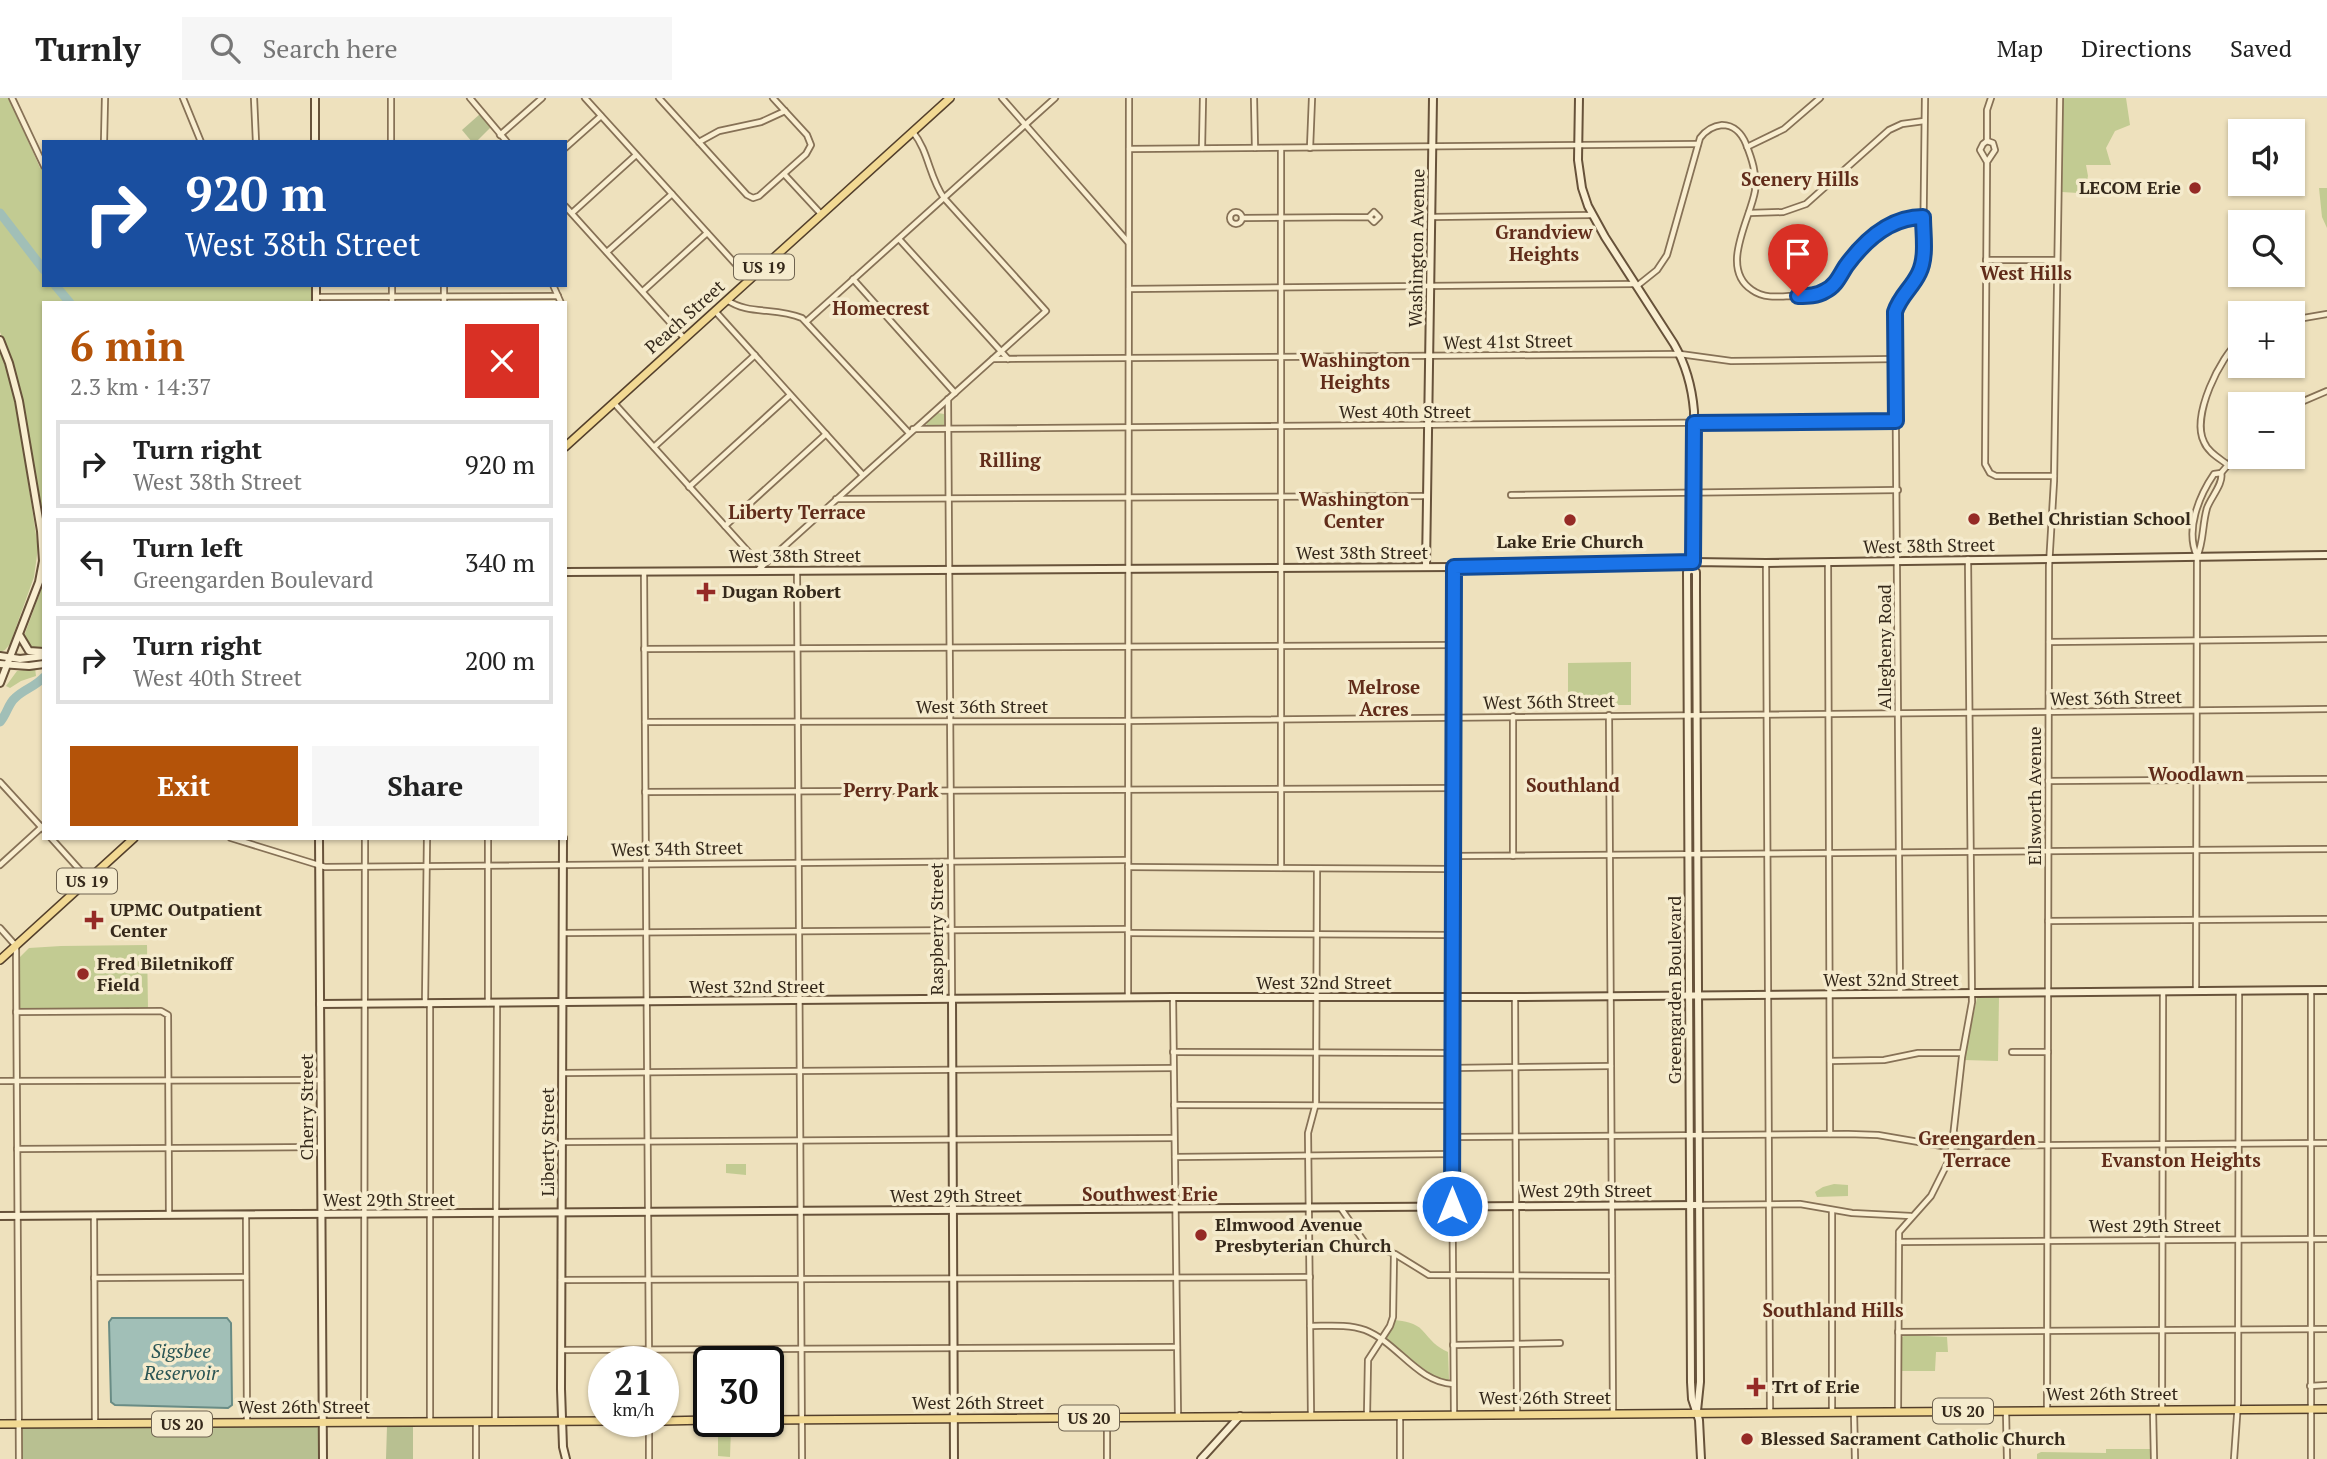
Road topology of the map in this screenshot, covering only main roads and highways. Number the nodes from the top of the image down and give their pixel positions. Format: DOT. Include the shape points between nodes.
graph roads {
  1 [pos="950,98"];
  2 [pos="567,444"];
  3 [pos="132,840"];
  4 [pos="0,960"];
  5 [pos="2325,1408"];
  6 [pos="784,1420"];
  7 [pos="588,1421"];
  8 [pos="0,1424"];
  1 -- 2 [label="main road, Peach Street / US 19"];
  3 -- 4 [label="main road, US 19"];
  5 -- 6 [label="main road, West 26th Street / US 20"];
  7 -- 8 [label="main road, West 26th Street / US 20"];
}
